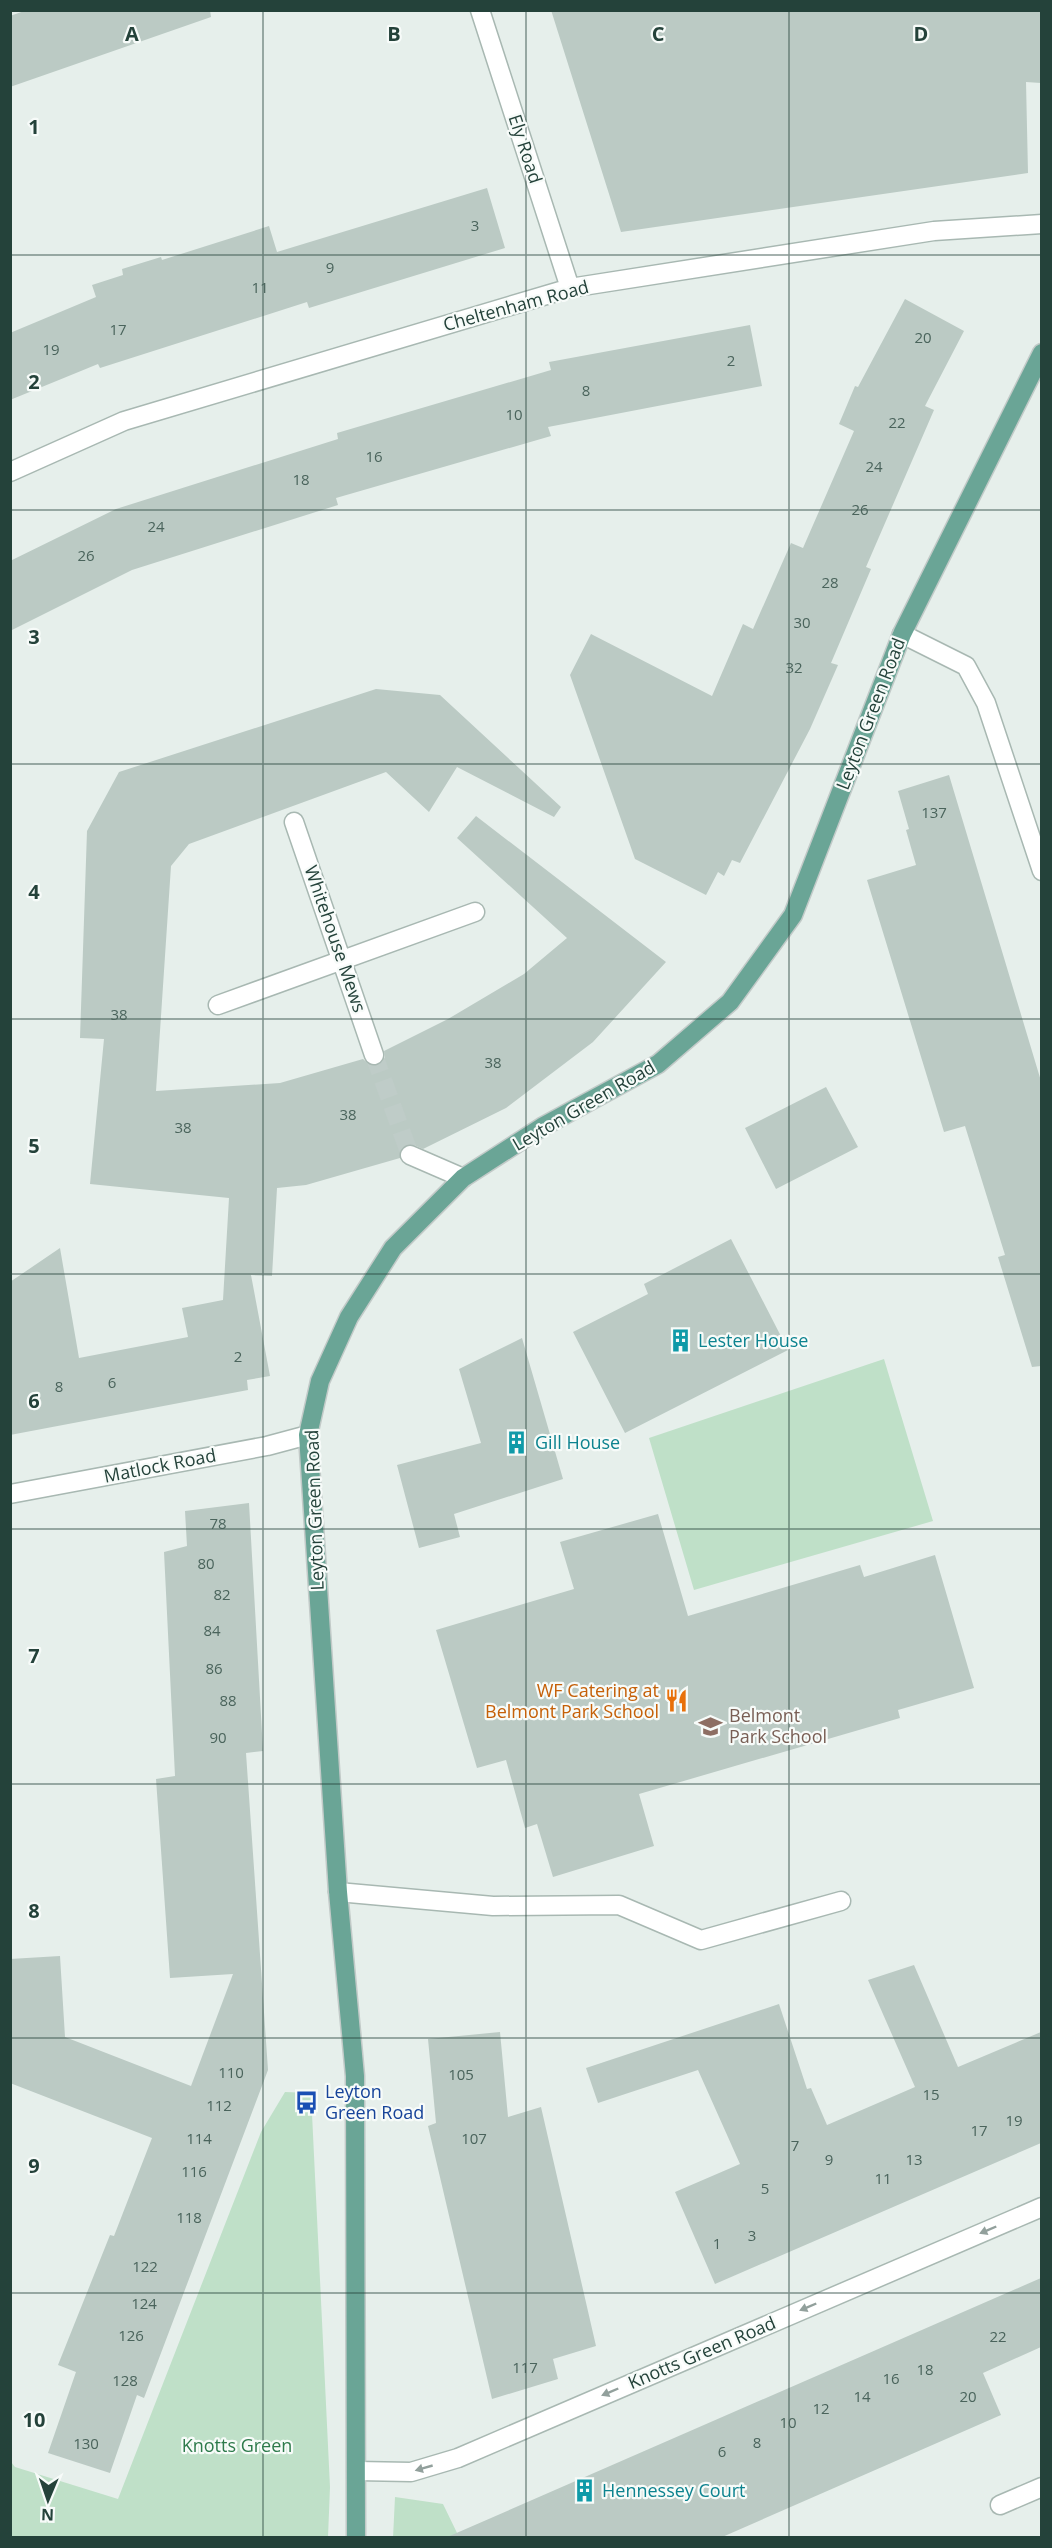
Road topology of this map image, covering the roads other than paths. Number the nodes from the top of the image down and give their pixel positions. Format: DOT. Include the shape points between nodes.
graph roads {
  1 [pos="480,10"];
  2 [pos="1041,224"];
  3 [pos="570,288"];
  4 [pos="1041,352"];
  5 [pos="10,472"];
  6 [pos="902,634"];
  7 [pos="294,822"];
  8 [pos="1041,871"];
  9 [pos="475,912"];
  10 [pos="344,960"];
  11 [pos="218,1005"];
  12 [pos="374,1055"];
  13 [pos="410,1155"];
  14 [pos="464,1178"];
  15 [pos="308,1435"];
  16 [pos="10,1494"];
  17 [pos="338,1892"];
  18 [pos="841,1901"];
  19 [pos="1041,2207"];
  20 [pos="357,2471"];
  21 [pos="1041,2487"];
  22 [pos="1000,2505"];
  23 [pos="356,2538"];
  1 -- 3 [label="street, Ely Road"];
  2 -- 3 [label="street, Cheltenham Road" via="934,231"];
  3 -- 5 [label="street, Cheltenham Road" via="124,421"];
  4 -- 6 [label="main road, Leyton Green Road"];
  6 -- 8 [label="street" via="966,666 986,703"];
  6 -- 14 [label="main road, Leyton Green Road" via="793,915 730,1002 658,1064 542,1127"];
  7 -- 10 [label="street, Whitehouse Mews"];
  9 -- 10 [label="street"];
  10 -- 11 [label="street"];
  10 -- 12 [label="street, Whitehouse Mews"];
  13 -- 14 [label="street"];
  14 -- 15 [label="main road, Leyton Green Road" via="393,1248 349,1317 320,1381"];
  15 -- 16 [label="street, Matlock Road"];
  15 -- 17 [label="main road, Leyton Green Road"];
  17 -- 18 [label="street" via="493,1906 620,1905 701,1940"];
  17 -- 20 [label="main road, Leyton Green Road" via="355,2076"];
  19 -- 20 [label="street, Knotts Green Road, one-way" via="458,2458 411,2472"];
  20 -- 23 [label="main road, Leyton Green Road"];
  21 -- 22 [label="street"];
}
